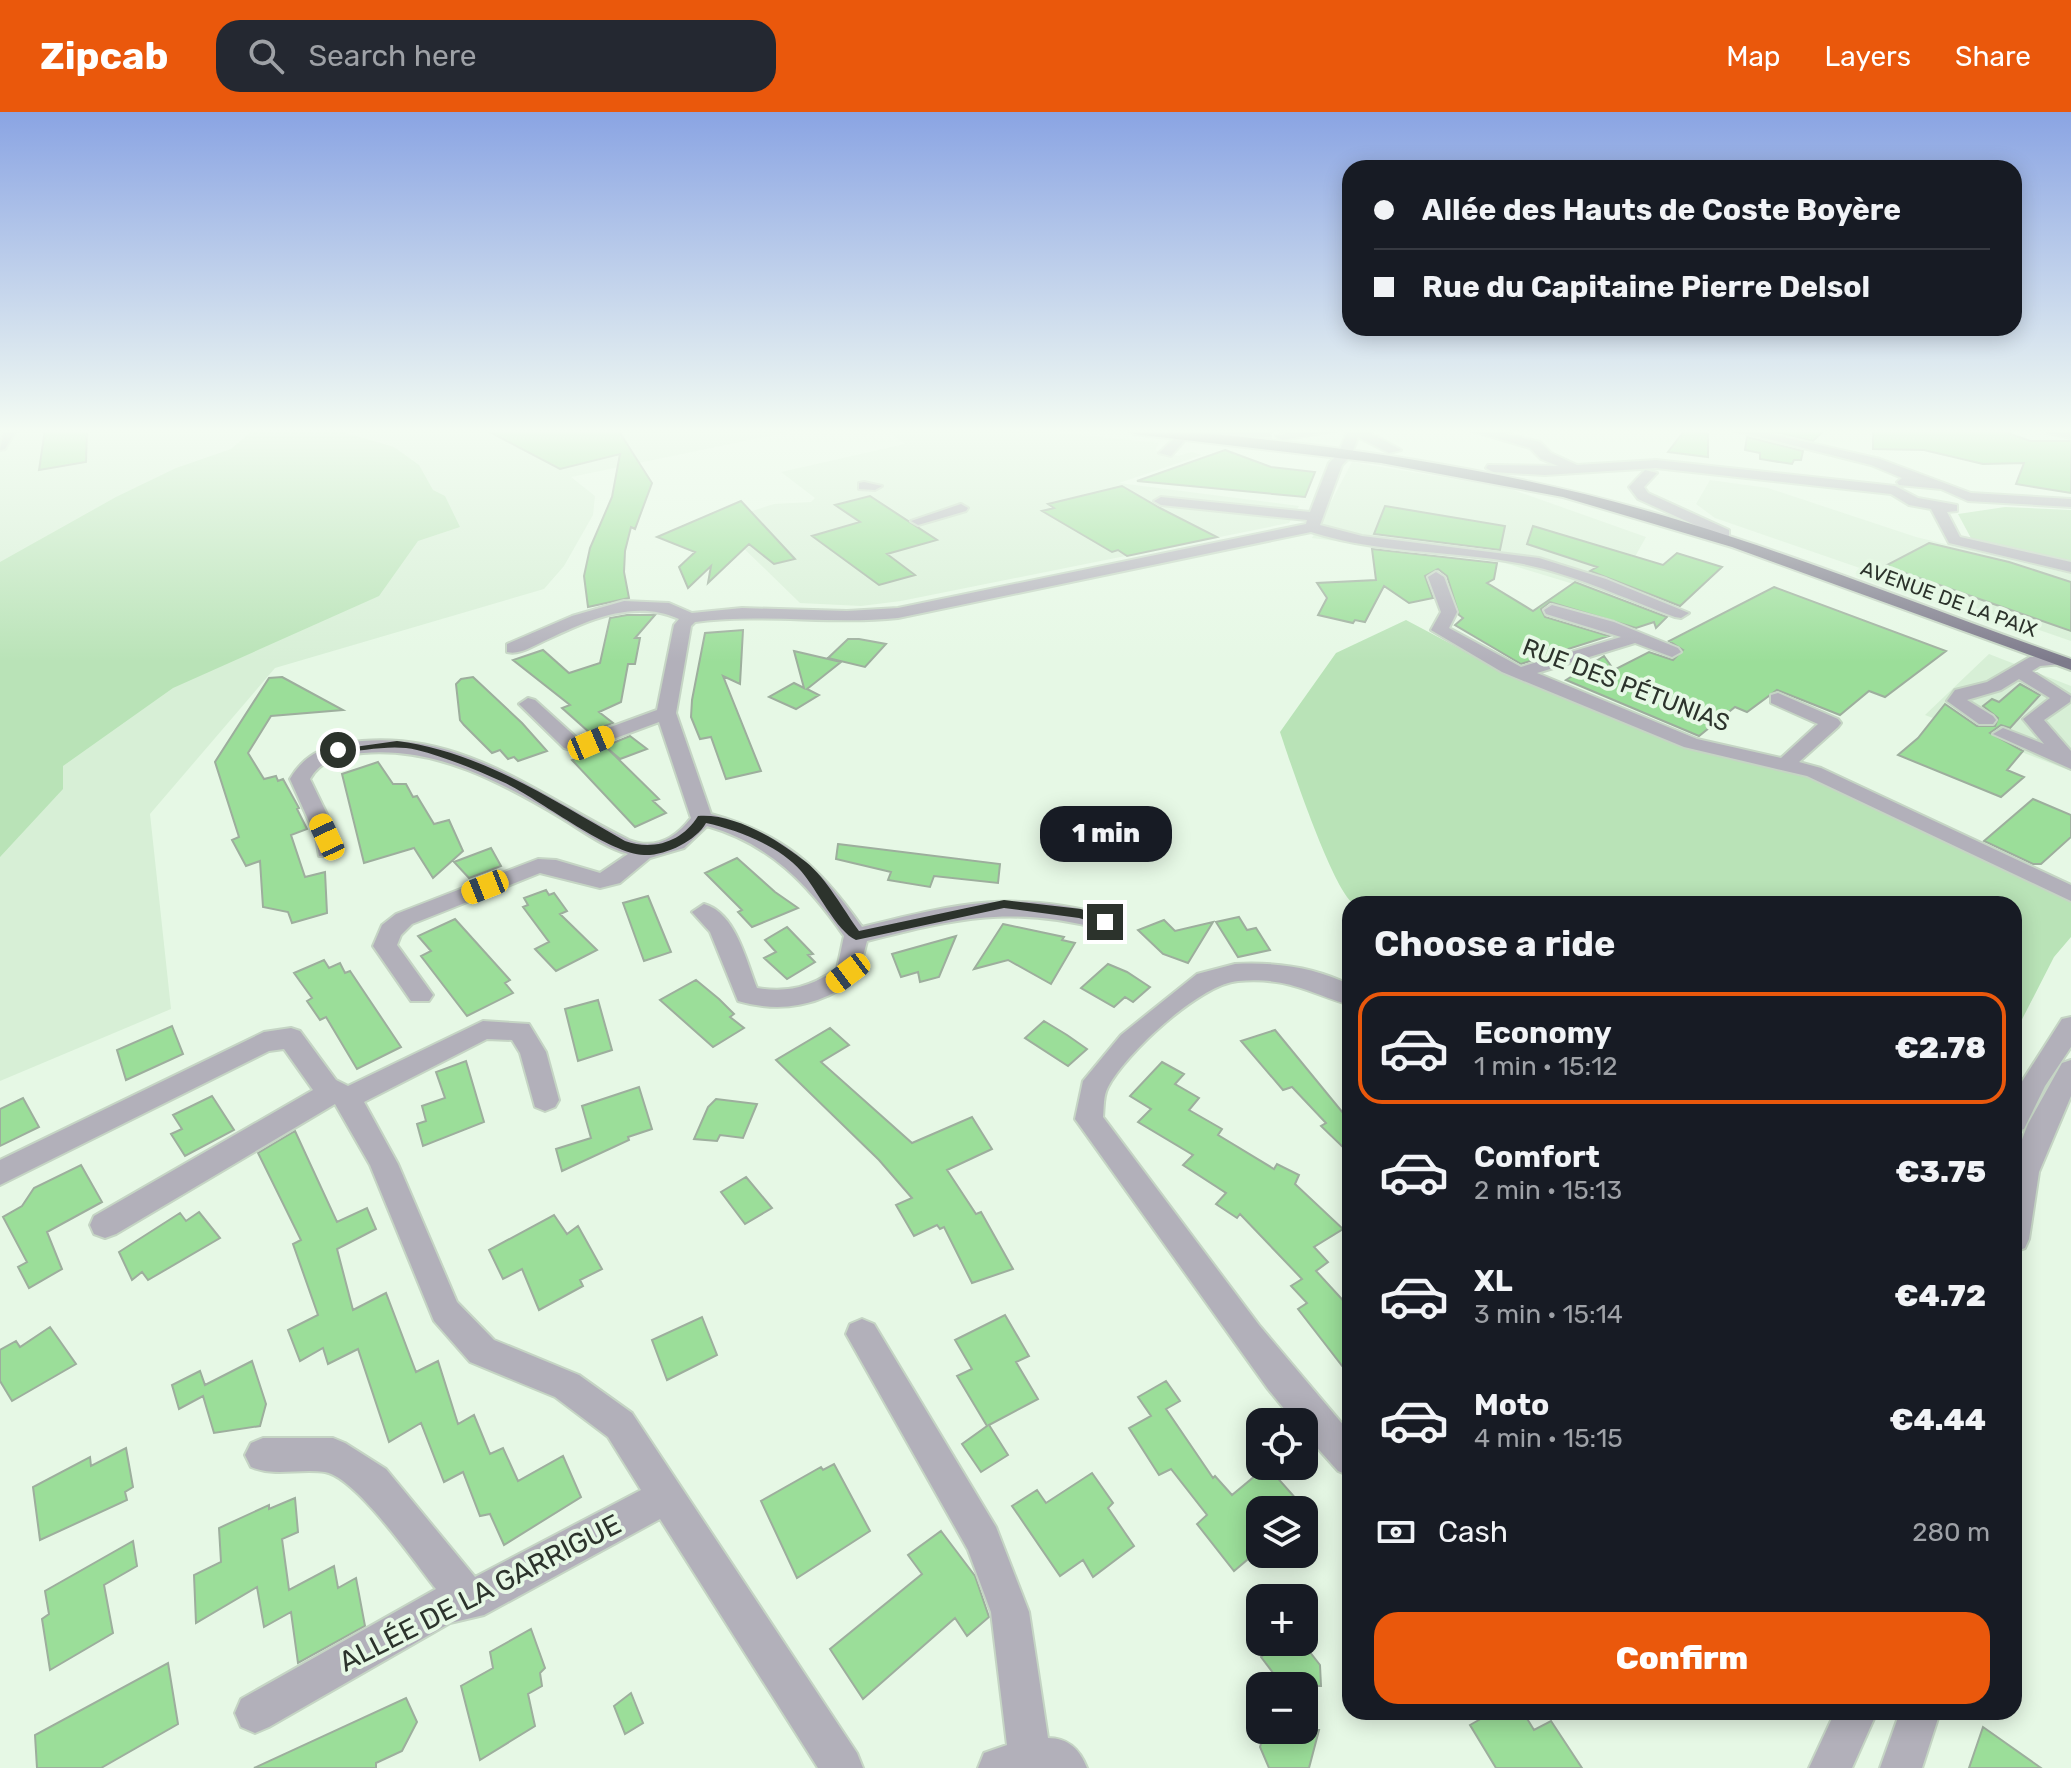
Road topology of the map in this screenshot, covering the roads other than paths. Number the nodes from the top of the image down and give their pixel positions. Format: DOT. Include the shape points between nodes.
graph roads {
  1 [pos="1207,507"];
  2 [pos="1319,507"];
  3 [pos="1610,507"];
  4 [pos="1641,507"];
  5 [pos="1668,507"];
  6 [pos="1937,507"];
  7 [pos="961,508"];
  8 [pos="918,521"];
  9 [pos="1314,522"];
  10 [pos="1724,533"];
  11 [pos="2071,567"];
  12 [pos="1436,577"];
  13 [pos="1552,610"];
  14 [pos="1681,613"];
  15 [pos="690,618"];
  16 [pos="1634,636"];
  17 [pos="513,648"];
  18 [pos="1672,652"];
  19 [pos="2066,660"];
  20 [pos="2019,671"];
  21 [pos="1522,672"];
  22 [pos="1778,699"];
  23 [pos="2067,700"];
  24 [pos="528,704"];
  25 [pos="666,713"];
  26 [pos="1986,720"];
  27 [pos="2003,734"];
  28 [pos="2069,762"];
  29 [pos="1787,767"];
  30 [pos="702,818"];
  31 [pos="327,851"];
  32 [pos="644,852"];
  33 [pos="2071,894"];
  34 [pos="704,912"];
  35 [pos="1105,922"];
  36 [pos="856,936"];
  37 [pos="1342,991"];
  38 [pos="420,995"];
  39 [pos="2071,1026"];
  40 [pos="2064,1069"];
  41 [pos="341,1094"];
  42 [pos="545,1100"];
  43 [pos="2022,1113"];
  44 [pos="0,1173"];
  45 [pos="2022,1185"];
  46 [pos="105,1225"];
  47 [pos="862,1334"];
  48 [pos="1342,1449"];
  49 [pos="263,1455"];
  50 [pos="664,1497"];
  51 [pos="470,1601"];
  52 [pos="255,1713"];
  53 [pos="1853,1720"];
  54 [pos="1917,1720"];
  55 [pos="1032,1765"];
  56 [pos="842,1768"];
  57 [pos="1830,1768"];
  58 [pos="1901,1768"];
  1 -- 9 [label="street"];
  2 -- 9 [label="street"];
  3 -- 19 [label="main road, AVENUE DE LA PAIX" via="1723,538"];
  4 -- 10 [label="main road, AVENUE DE LA PAIX"];
  5 -- 10 [label="street"];
  6 -- 11 [label="street" via="1954,540"];
  7 -- 8 [label="street"];
  9 -- 14 [label="street" via="1372,543 1497,554 1602,582"];
  9 -- 15 [label="street" via="888,614 758,612"];
  10 -- 19 [label="main road, AVENUE DE LA PAIX"];
  12 -- 21 [label="street, RUE DES PÉTUNIAS" via="1449,612 1440,630"];
  13 -- 16 [label="street"];
  15 -- 17 [label="street" via="666,607 613,608"];
  15 -- 25 [label="street" via="683,625"];
  16 -- 18 [label="street"];
  16 -- 21 [label="street"];
  19 -- 20 [label="street" via="2036,661"];
  20 -- 23 [label="street"];
  20 -- 26 [label="street" via="1956,701"];
  21 -- 29 [label="street, RUE DES PÉTUNIAS" via="1691,743"];
  22 -- 29 [label="street" via="1831,723"];
  23 -- 28 [label="street" via="2033,719"];
  24 -- 25 [label="street" via="578,746"];
  25 -- 30 [label="street"];
  27 -- 28 [label="street"];
  29 -- 33 [label="street, RUE DES PÉTUNIAS" via="1848,787"];
  30 -- 32 [label="street" via="696,831 676,843"];
  30 -- 36 [label="street" via="760,837 803,866"];
  31 -- 32 [label="street" via="327,837 300,779 305,766 338,750 397,745 419,747 505,778"];
  32 -- 38 [label="street" via="610,879 594,882 555,865 538,866 404,919 390,931 385,946"];
  34 -- 36 [label="street" via="721,929 747,995 777,1000 818,995 848,973"];
  35 -- 36 [label="street" via="1004,904"];
  37 -- 48 [label="street" via="1328,983 1271,973 1218,975 1156,1015 1094,1088 1089,1119 1229,1310"];
  39 -- 40 [label="street"];
  40 -- 43 [label="street"];
  40 -- 45 [label="street"];
  41 -- 42 [label="street" via="483,1030 520,1031 533,1052"];
  41 -- 44 [label="street" via="326,1087 291,1038 264,1042"];
  41 -- 46 [label="street"];
  41 -- 50 [label="street" via="384,1164 445,1311 482,1351 567,1386 620,1425"];
  47 -- 55 [label="street" via="983,1540 1010,1612"];
  49 -- 51 [label="street" via="333,1455 373,1482"];
  50 -- 51 [label="street, ALLÉE DE LA GARRIGUE"];
  50 -- 56 [label="street"];
  51 -- 52 [label="street, ALLÉE DE LA GARRIGUE" via="445,1605"];
  53 -- 57 [label="street"];
  54 -- 58 [label="street"];
}
